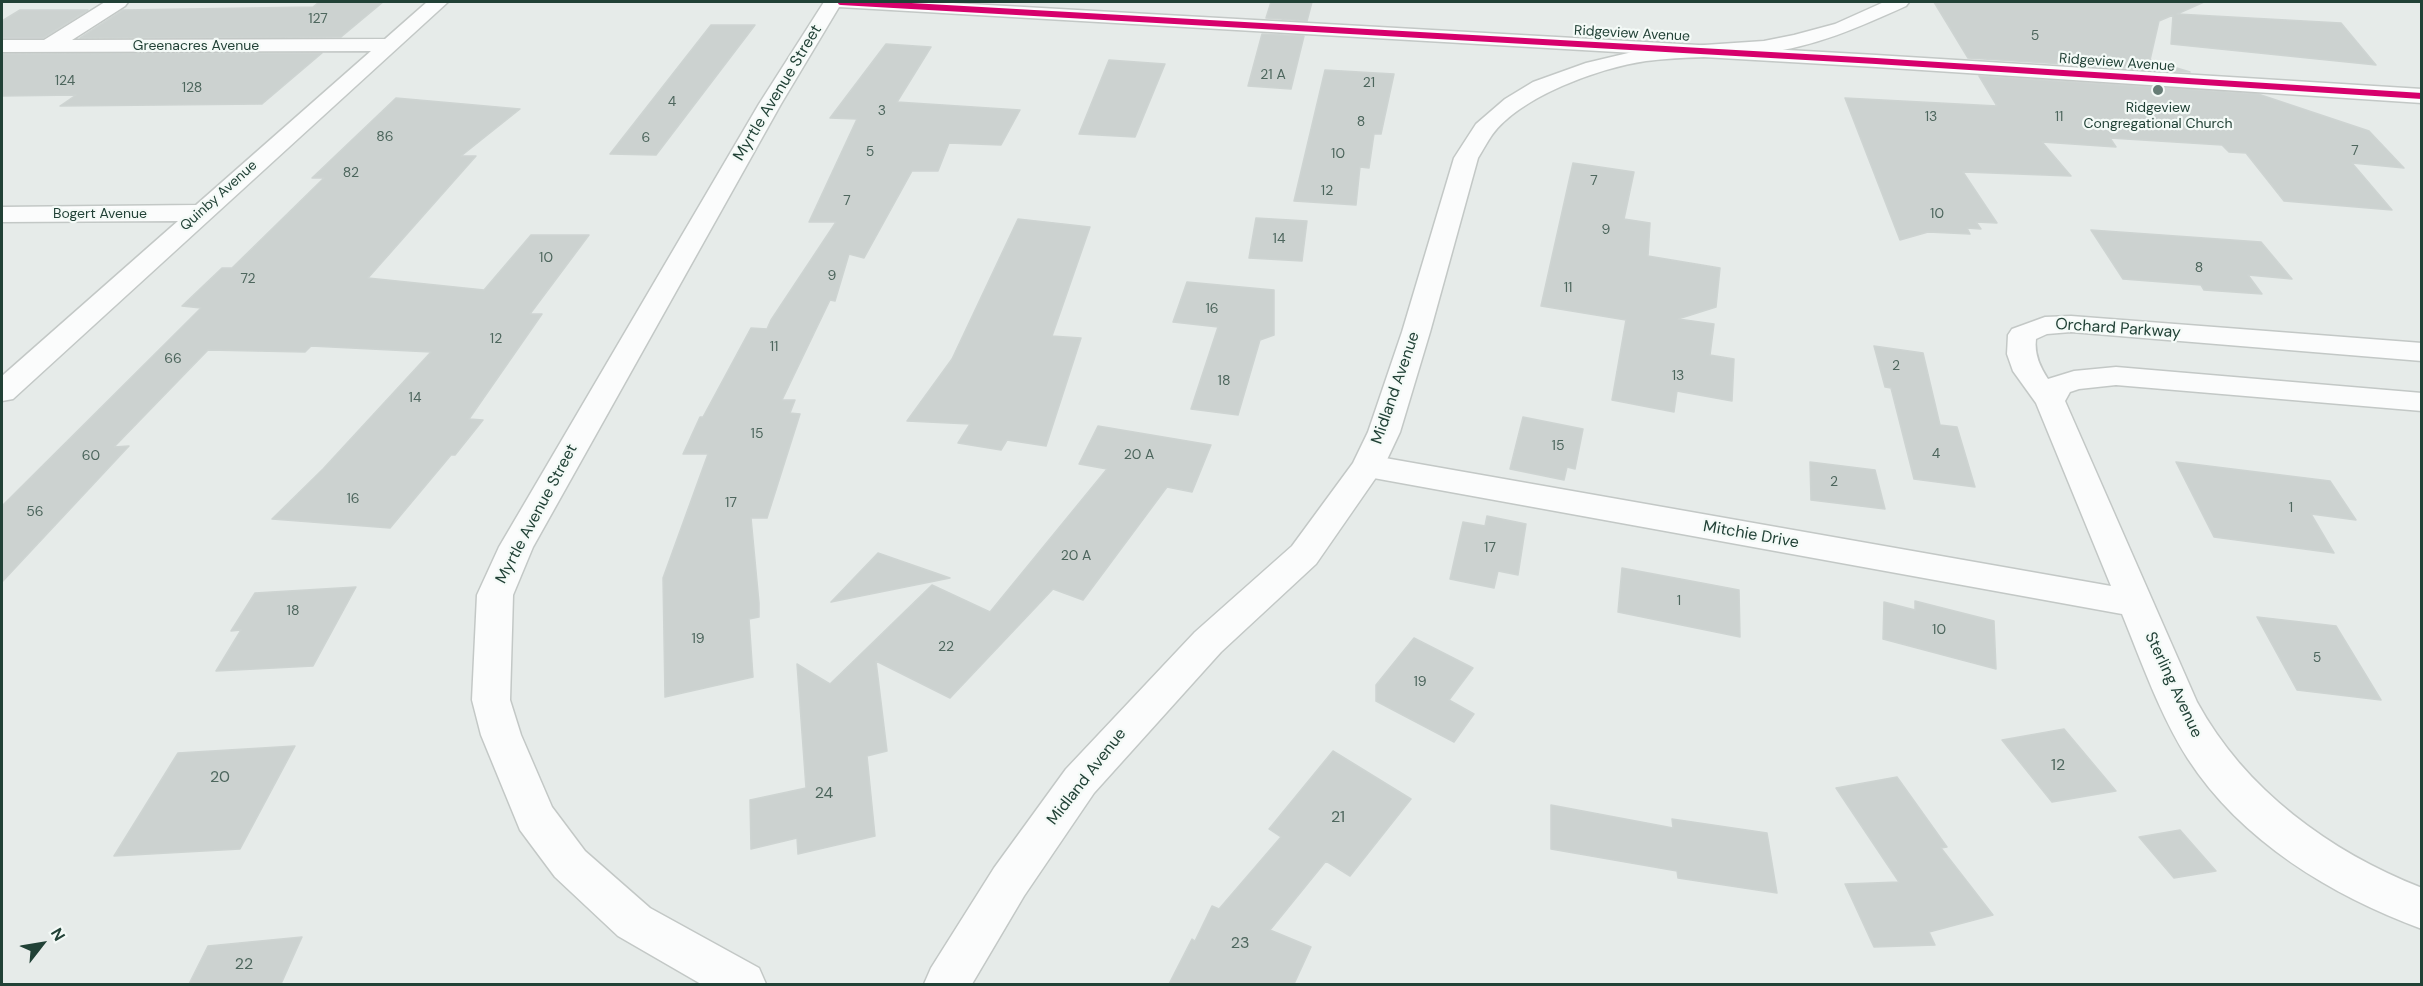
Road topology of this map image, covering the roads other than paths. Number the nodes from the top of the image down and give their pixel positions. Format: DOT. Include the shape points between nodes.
graph roads {
  1 [pos="118,2"];
  2 [pos="438,2"];
  3 [pos="833,2"];
  4 [pos="841,2"];
  5 [pos="1899,2"];
  6 [pos="391,45"];
  7 [pos="2,46"];
  8 [pos="48,46"];
  9 [pos="1700,51"];
  10 [pos="2421,96"];
  11 [pos="199,213"];
  12 [pos="2,214"];
  13 [pos="2421,352"];
  14 [pos="2,392"];
  15 [pos="2050,401"];
  16 [pos="2421,402"];
  17 [pos="1368,466"];
  18 [pos="2135,603"];
  19 [pos="2421,909"];
  20 [pos="743,984"];
  21 [pos="947,984"];
  1 -- 8 [label="street"];
  2 -- 6 [label="street, Quinby Avenue"];
  3 -- 20 [label="street, Myrtle Avenue Street" via="770,104 522,537 495,595 491,699 501,735 535,817 570,864 634,922"];
  4 -- 9 [label="street, Ridgeview Avenue"];
  5 -- 9 [label="street, Midland Avenue" via="1842,28 1797,40 1764,47"];
  6 -- 8 [label="street, Greenacres Avenue"];
  6 -- 11 [label="street, Quinby Avenue"];
  7 -- 8 [label="street, Greenacres Avenue"];
  9 -- 10 [label="street, Ridgeview Avenue"];
  9 -- 17 [label="street, Midland Avenue" via="1645,55 1593,67 1541,87 1484,129 1466,158 1388,421"];
  11 -- 12 [label="street, Bogert Avenue"];
  11 -- 14 [label="street, Quinby Avenue"];
  13 -- 15 [label="street, Orchard Parkway" via="2047,324 2022,335 2019,345 2024,367"];
  15 -- 16 [label="street" via="2058,386 2074,380 2116,376"];
  15 -- 18 [label="street, Sterling Avenue"];
  17 -- 18 [label="street, Mitchie Drive"];
  17 -- 21 [label="street, Midland Avenue" via="1304,555 1208,642 1080,781 1009,882"];
  18 -- 19 [label="street, Sterling Avenue" via="2179,705 2205,751 2228,780 2277,828 2327,862 2398,901"];
}
